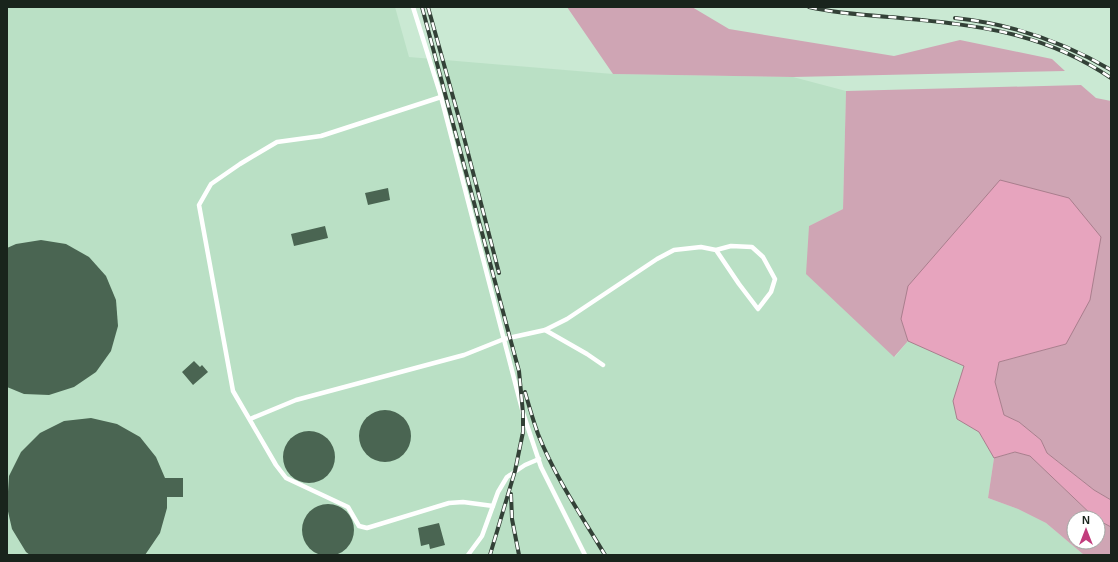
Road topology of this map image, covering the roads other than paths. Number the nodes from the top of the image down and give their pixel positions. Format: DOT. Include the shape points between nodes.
graph roads {
  1 [pos="413,7"];
  2 [pos="441,97"];
  3 [pos="716,250"];
  4 [pos="545,330"];
  5 [pos="504,340"];
  6 [pos="603,365"];
  7 [pos="250,419"];
  8 [pos="538,459"];
  9 [pos="493,506"];
  10 [pos="468,555"];
  11 [pos="585,555"];
  1 -- 2 [label="lane"];
  2 -- 5 [label="lane"];
  2 -- 7 [label="lane" via="321,136 277,142 211,184 199,205 234,391"];
  3 -- 3 [label="lane" via="739,284 758,309 771,292 775,279 763,257 752,247 731,246"];
  3 -- 4 [label="lane" via="701,247 674,250 567,319"];
  4 -- 5 [label="lane"];
  4 -- 6 [label="lane"];
  5 -- 7 [label="lane" via="464,355 296,400"];
  5 -- 8 [label="lane"];
  7 -- 9 [label="lane" via="286,478 348,507 359,526 367,528 449,503"];
  8 -- 9 [label="lane" via="507,477"];
  8 -- 11 [label="lane"];
  9 -- 10 [label="lane" via="482,536"];
}
